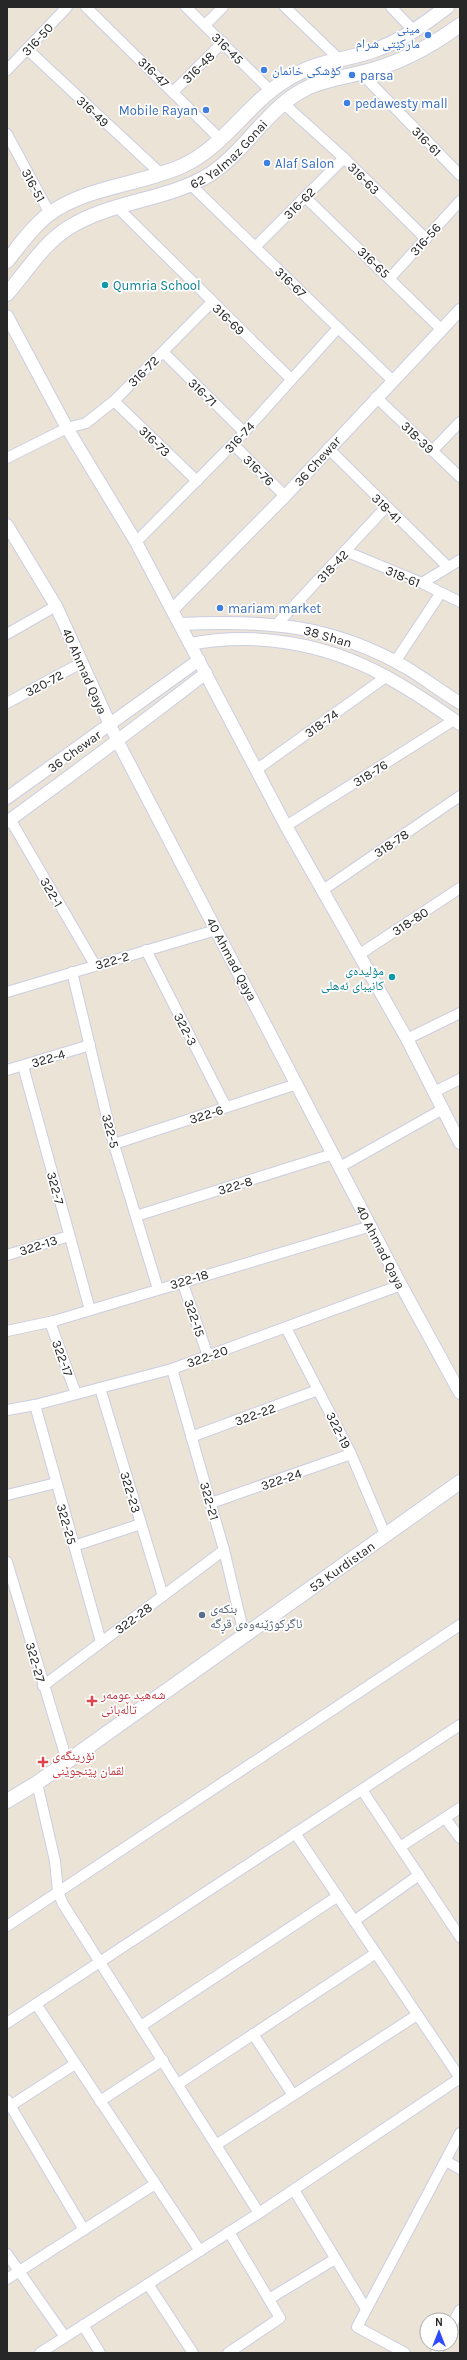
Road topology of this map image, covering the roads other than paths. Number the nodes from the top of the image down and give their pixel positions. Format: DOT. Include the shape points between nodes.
graph roads {
  1 [pos="67,7"];
  2 [pos="86,7"];
  3 [pos="186,7"];
  4 [pos="223,7"];
  5 [pos="286,7"];
  6 [pos="391,7"];
  7 [pos="447,7"];
  8 [pos="436,16"];
  9 [pos="205,25"];
  10 [pos="460,25"];
  11 [pos="415,32"];
  12 [pos="449,33"];
  13 [pos="223,42"];
  14 [pos="27,49"];
  15 [pos="338,58"];
  16 [pos="7,70"];
  17 [pos="361,73"];
  18 [pos="270,90"];
  19 [pos="174,91"];
  20 [pos="283,103"];
  21 [pos="7,134"];
  22 [pos="220,138"];
  23 [pos="344,158"];
  24 [pos="160,173"];
  25 [pos="460,175"];
  26 [pos="190,184"];
  27 [pos="305,197"];
  28 [pos="460,201"];
  29 [pos="117,207"];
  30 [pos="50,214"];
  31 [pos="426,239"];
  32 [pos="255,247"];
  33 [pos="7,261"];
  34 [pos="390,278"];
  35 [pos="7,294"];
  36 [pos="212,302"];
  37 [pos="460,310"];
  38 [pos="7,316"];
  39 [pos="338,328"];
  40 [pos="441,329"];
  41 [pos="162,352"];
  42 [pos="291,379"];
  43 [pos="392,380"];
  44 [pos="376,396"];
  45 [pos="114,401"];
  46 [pos="460,422"];
  47 [pos="67,428"];
  48 [pos="244,432"];
  49 [pos="233,444"];
  50 [pos="328,448"];
  51 [pos="433,450"];
  52 [pos="7,458"];
  53 [pos="460,477"];
  54 [pos="197,481"];
  55 [pos="285,496"];
  56 [pos="386,507"];
  57 [pos="7,524"];
  58 [pos="11,539"];
  59 [pos="136,542"];
  60 [pos="345,551"];
  61 [pos="460,560"];
  62 [pos="447,566"];
  63 [pos="422,583"];
  64 [pos="440,594"];
  65 [pos="460,602"];
  66 [pos="56,606"];
  67 [pos="173,609"];
  68 [pos="180,624"];
  69 [pos="277,624"];
  70 [pos="7,634"];
  71 [pos="190,644"];
  72 [pos="199,660"];
  73 [pos="395,662"];
  74 [pos="81,663"];
  75 [pos="206,673"];
  76 [pos="387,676"];
  77 [pos="7,703"];
  78 [pos="460,704"];
  79 [pos="457,722"];
  80 [pos="110,725"];
  81 [pos="118,742"];
  82 [pos="256,770"];
  83 [pos="460,796"];
  84 [pos="7,798"];
  85 [pos="9,820"];
  86 [pos="286,826"];
  87 [pos="460,888"];
  88 [pos="323,890"];
  89 [pos="216,930"];
  90 [pos="146,950"];
  91 [pos="360,954"];
  92 [pos="95,965"];
  93 [pos="72,972"];
  94 [pos="7,992"];
  95 [pos="460,1013"];
  96 [pos="407,1039"];
  97 [pos="90,1045"];
  98 [pos="23,1066"];
  99 [pos="7,1070"];
  100 [pos="460,1079"];
  101 [pos="298,1084"];
  102 [pos="434,1092"];
  103 [pos="226,1108"];
  104 [pos="443,1109"];
  105 [pos="460,1143"];
  106 [pos="114,1144"];
  107 [pos="333,1154"];
  108 [pos="340,1167"];
  109 [pos="136,1216"];
  110 [pos="371,1226"];
  111 [pos="69,1236"];
  112 [pos="7,1254"];
  113 [pos="182,1281"];
  114 [pos="401,1285"];
  115 [pos="158,1288"];
  116 [pos="90,1310"];
  117 [pos="50,1322"];
  118 [pos="286,1328"];
  119 [pos="7,1331"];
  120 [pos="208,1356"];
  121 [pos="172,1369"];
  122 [pos="100,1388"];
  123 [pos="318,1390"];
  124 [pos="460,1393"];
  125 [pos="76,1394"];
  126 [pos="35,1405"];
  127 [pos="7,1410"];
  128 [pos="191,1437"];
  129 [pos="351,1454"];
  130 [pos="460,1482"];
  131 [pos="56,1483"];
  132 [pos="7,1495"];
  133 [pos="211,1503"];
  134 [pos="141,1524"];
  135 [pos="385,1534"];
  136 [pos="74,1546"];
  137 [pos="224,1550"];
  138 [pos="7,1562"];
  139 [pos="12,1596"];
  140 [pos="163,1596"];
  141 [pos="460,1625"];
  142 [pos="244,1634"];
  143 [pos="101,1642"];
  144 [pos="43,1686"];
  145 [pos="460,1725"];
  146 [pos="68,1761"];
  147 [pos="37,1783"];
  148 [pos="362,1790"];
  149 [pos="7,1801"];
  150 [pos="460,1808"];
  151 [pos="445,1818"];
  152 [pos="295,1833"];
  153 [pos="460,1838"];
  154 [pos="400,1847"];
  155 [pos="418,1875"];
  156 [pos="58,1892"];
  157 [pos="338,1896"];
  158 [pos="354,1921"];
  159 [pos="7,1926"];
  160 [pos="460,1937"];
  161 [pos="376,1953"];
  162 [pos="100,1962"];
  163 [pos="36,2004"];
  164 [pos="417,2015"];
  165 [pos="7,2023"];
  166 [pos="140,2026"];
  167 [pos="253,2034"];
  168 [pos="162,2060"];
  169 [pos="75,2064"];
  170 [pos="460,2078"];
  171 [pos="178,2084"];
  172 [pos="293,2095"];
  173 [pos="100,2101"];
  174 [pos="8,2105"];
  175 [pos="460,2133"];
  176 [pos="216,2145"];
  177 [pos="446,2161"];
  178 [pos="460,2169"];
  179 [pos="155,2184"];
  180 [pos="294,2190"];
  181 [pos="259,2213"];
  182 [pos="84,2230"];
  183 [pos="229,2232"];
  184 [pos="200,2251"];
  185 [pos="7,2254"];
  186 [pos="336,2259"];
  187 [pos="18,2272"];
  188 [pos="7,2279"];
  189 [pos="148,2284"];
  190 [pos="269,2299"];
  191 [pos="366,2309"];
  192 [pos="83,2325"];
  193 [pos="65,2337"];
  194 [pos="40,2353"];
  195 [pos="100,2353"];
  196 [pos="193,2353"];
  197 [pos="228,2353"];
  198 [pos="404,2353"];
  1 -- 14 [label="street, 316-50"];
  2 -- 19 [label="street, 316-47"];
  3 -- 9 [label="street, 316-45"];
  4 -- 9 [label="street"];
  5 -- 15 [label="street"];
  6 -- 11 [label="street"];
  7 -- 8 [label="main road, 62 Yalmaz Gonai"];
  8 -- 11 [label="main road, 62 Yalmaz Gonai"];
  8 -- 12 [label="main road"];
  9 -- 13 [label="street, 316-45"];
  10 -- 12 [label="main road, 62 Yalmaz Gonai"];
  11 -- 15 [label="main road, 62 Yalmaz Gonai" via="374,50"];
  12 -- 17 [label="main road, 62 Yalmaz Gonai" via="422,51"];
  13 -- 18 [label="street, 316-45"];
  13 -- 19 [label="street, 316-48"];
  14 -- 16 [label="street, 316-50"];
  14 -- 24 [label="street, 316-49"];
  15 -- 18 [label="main road, 62 Yalmaz Gonai" via="302,70"];
  17 -- 20 [label="main road, 62 Yalmaz Gonai" via="320,82"];
  17 -- 25 [label="street, 316-61"];
  18 -- 22 [label="main road, 62 Yalmaz Gonai"];
  19 -- 22 [label="street, 316-47"];
  20 -- 23 [label="street, 316-63"];
  20 -- 26 [label="main road, 62 Yalmaz Gonai" via="225,163"];
  21 -- 30 [label="street, 316-51"];
  22 -- 24 [label="main road, 62 Yalmaz Gonai" via="203,154 182,166"];
  23 -- 27 [label="street, 316-62"];
  23 -- 31 [label="street, 316-63"];
  24 -- 30 [label="main road, 62 Yalmaz Gonai" via="84,197"];
  26 -- 29 [label="main road, 62 Yalmaz Gonai"];
  26 -- 32 [label="street, 316-67"];
  27 -- 32 [label="street, 316-62"];
  27 -- 34 [label="street, 316-65"];
  28 -- 31 [label="street, 316-56"];
  29 -- 35 [label="main road, 62 Yalmaz Gonai" via="68,228 52,241"];
  29 -- 36 [label="street, 316-69"];
  30 -- 33 [label="main road, 62 Yalmaz Gonai" via="25,238"];
  31 -- 34 [label="street, 316-56"];
  32 -- 39 [label="street, 316-67"];
  34 -- 40 [label="street, 316-65"];
  36 -- 41 [label="street, 316-72"];
  36 -- 42 [label="street, 316-69"];
  37 -- 40 [label="street, 36 Chewar"];
  38 -- 47 [label="street"];
  39 -- 42 [label="street, 316-74"];
  39 -- 43 [label="street, 316-67"];
  40 -- 43 [label="street, 36 Chewar"];
  41 -- 45 [label="street, 316-72"];
  41 -- 48 [label="street, 316-71"];
  42 -- 48 [label="street, 316-74"];
  43 -- 44 [label="street, 36 Chewar"];
  44 -- 50 [label="street, 36 Chewar"];
  44 -- 51 [label="street, 318-39"];
  45 -- 47 [label="street, 316-72" via="82,426"];
  45 -- 54 [label="street, 316-73"];
  46 -- 51 [label="street"];
  47 -- 52 [label="street, 316-72"];
  47 -- 59 [label="street"];
  48 -- 49 [label="street, 316-74"];
  49 -- 54 [label="street, 316-74"];
  49 -- 55 [label="street, 316-76"];
  50 -- 55 [label="street, 36 Chewar"];
  50 -- 56 [label="street, 318-41"];
  51 -- 53 [label="street, 318-39"];
  54 -- 59 [label="street, 316-74"];
  55 -- 67 [label="street, 36 Chewar"];
  56 -- 60 [label="street, 318-42"];
  56 -- 62 [label="street, 318-41"];
  57 -- 58 [label="street, 40 Ahmad Qaya"];
  58 -- 66 [label="street, 40 Ahmad Qaya"];
  59 -- 67 [label="street"];
  60 -- 63 [label="street, 318-61"];
  60 -- 69 [label="street, 318-42"];
  61 -- 62 [label="street"];
  62 -- 63 [label="street"];
  63 -- 64 [label="street, 318-61"];
  64 -- 65 [label="street, 318-61"];
  64 -- 73 [label="street"];
  66 -- 70 [label="street"];
  66 -- 74 [label="street, 40 Ahmad Qaya"];
  67 -- 68 [label="street"];
  68 -- 69 [label="street, 38 Shan"];
  68 -- 71 [label="street"];
  69 -- 73 [label="street, 38 Shan" via="343,639"];
  71 -- 72 [label="street"];
  71 -- 76 [label="street, 38 Shan" via="214,639 255,639 294,644 338,655"];
  72 -- 75 [label="street"];
  72 -- 80 [label="street, 36 Chewar"];
  73 -- 78 [label="street, 38 Shan"];
  74 -- 77 [label="street, 320-72"];
  74 -- 80 [label="street, 40 Ahmad Qaya"];
  75 -- 81 [label="street"];
  75 -- 82 [label="street"];
  76 -- 79 [label="street, 38 Shan"];
  76 -- 82 [label="street, 318-74"];
  79 -- 86 [label="street, 318-76"];
  80 -- 81 [label="street, 40 Ahmad Qaya"];
  80 -- 84 [label="street, 36 Chewar"];
  81 -- 85 [label="street"];
  81 -- 89 [label="street, 40 Ahmad Qaya"];
  82 -- 86 [label="street"];
  83 -- 88 [label="street, 318-78"];
  85 -- 92 [label="street, 322-1"];
  86 -- 88 [label="street"];
  87 -- 91 [label="street, 318-80"];
  88 -- 91 [label="street"];
  89 -- 90 [label="street, 322-2"];
  89 -- 101 [label="street, 40 Ahmad Qaya"];
  90 -- 92 [label="street, 322-2"];
  90 -- 103 [label="street, 322-3"];
  91 -- 96 [label="street"];
  92 -- 93 [label="street, 322-2"];
  93 -- 94 [label="street, 322-2"];
  93 -- 97 [label="street, 322-5"];
  95 -- 96 [label="street"];
  96 -- 102 [label="street"];
  97 -- 98 [label="street, 322-4"];
  97 -- 106 [label="street, 322-5"];
  98 -- 99 [label="street, 322-4"];
  98 -- 111 [label="street, 322-7"];
  100 -- 102 [label="street"];
  101 -- 103 [label="street, 322-6"];
  101 -- 107 [label="street, 40 Ahmad Qaya"];
  102 -- 104 [label="street"];
  103 -- 106 [label="street, 322-6"];
  104 -- 105 [label="street"];
  104 -- 108 [label="street"];
  106 -- 109 [label="street, 322-5"];
  107 -- 108 [label="street, 40 Ahmad Qaya"];
  107 -- 109 [label="street, 322-8"];
  108 -- 110 [label="street, 40 Ahmad Qaya"];
  109 -- 115 [label="street, 322-5"];
  110 -- 113 [label="street, 322-18"];
  110 -- 114 [label="street, 40 Ahmad Qaya"];
  111 -- 112 [label="street, 322-13"];
  111 -- 116 [label="street, 322-7"];
  113 -- 115 [label="street, 322-18"];
  113 -- 120 [label="street, 322-15"];
  114 -- 118 [label="street, 322-20"];
  114 -- 124 [label="street, 40 Ahmad Qaya"];
  115 -- 116 [label="street, 322-18"];
  116 -- 117 [label="street, 322-18"];
  117 -- 119 [label="street, 322-18"];
  117 -- 125 [label="street, 322-17"];
  118 -- 120 [label="street, 322-20"];
  118 -- 123 [label="street, 322-19"];
  120 -- 121 [label="street, 322-20"];
  121 -- 122 [label="street, 322-20"];
  121 -- 128 [label="street, 322-21"];
  122 -- 125 [label="street, 322-20"];
  122 -- 134 [label="street, 322-23"];
  123 -- 128 [label="street, 322-22"];
  123 -- 129 [label="street, 322-19"];
  125 -- 126 [label="street, 322-20"];
  126 -- 127 [label="street, 322-20"];
  126 -- 131 [label="street, 322-25"];
  128 -- 133 [label="street, 322-21"];
  129 -- 133 [label="street, 322-24"];
  129 -- 135 [label="street, 322-19"];
  130 -- 135 [label="main road, 53 Kurdistan"];
  131 -- 132 [label="street"];
  131 -- 136 [label="street, 322-25"];
  133 -- 137 [label="street, 322-21"];
  134 -- 136 [label="street"];
  134 -- 140 [label="street, 322-23"];
  135 -- 142 [label="main road, 53 Kurdistan"];
  136 -- 143 [label="street, 322-25"];
  137 -- 140 [label="street, 322-28"];
  137 -- 142 [label="street, 322-21"];
  138 -- 139 [label="street, 322-27"];
  139 -- 144 [label="street, 322-27"];
  140 -- 143 [label="street, 322-28"];
  141 -- 156 [label="street"];
  142 -- 146 [label="main road, 53 Kurdistan"];
  143 -- 144 [label="street, 322-28"];
  144 -- 146 [label="street, 322-27"];
  145 -- 148 [label="street"];
  146 -- 147 [label="main road, 53 Kurdistan"];
  147 -- 149 [label="main road, 53 Kurdistan"];
  147 -- 156 [label="street" via="55,1861"];
  148 -- 152 [label="street"];
  148 -- 154 [label="street"];
  150 -- 151 [label="street"];
  151 -- 153 [label="street"];
  151 -- 154 [label="street"];
  152 -- 157 [label="street"];
  152 -- 162 [label="street"];
  154 -- 155 [label="street"];
  155 -- 158 [label="street"];
  155 -- 160 [label="street"];
  156 -- 159 [label="street"];
  156 -- 162 [label="street"];
  157 -- 158 [label="street"];
  157 -- 166 [label="street"];
  158 -- 161 [label="street"];
  161 -- 164 [label="street"];
  161 -- 167 [label="street"];
  162 -- 163 [label="street"];
  162 -- 166 [label="street"];
  163 -- 165 [label="street"];
  163 -- 169 [label="street"];
  164 -- 170 [label="street"];
  164 -- 172 [label="street"];
  166 -- 168 [label="street"];
  167 -- 171 [label="street"];
  167 -- 172 [label="street"];
  168 -- 171 [label="street"];
  168 -- 173 [label="street"];
  169 -- 173 [label="street"];
  169 -- 174 [label="street"];
  170 -- 180 [label="street"];
  171 -- 176 [label="street"];
  172 -- 176 [label="street"];
  173 -- 179 [label="street"];
  174 -- 182 [label="street"];
  175 -- 177 [label="street"];
  176 -- 181 [label="street"];
  177 -- 178 [label="street"];
  177 -- 191 [label="street"];
  179 -- 182 [label="street"];
  179 -- 184 [label="street"];
  180 -- 181 [label="street"];
  180 -- 186 [label="street"];
  181 -- 183 [label="street"];
  182 -- 187 [label="street"];
  183 -- 184 [label="street"];
  183 -- 190 [label="street"];
  184 -- 189 [label="street"];
  185 -- 187 [label="street"];
  186 -- 190 [label="street"];
  186 -- 191 [label="street"];
  187 -- 188 [label="street"];
  187 -- 193 [label="street"];
  189 -- 192 [label="street"];
  189 -- 196 [label="street"];
  190 -- 197 [label="street" via="280,2318"];
  191 -- 198 [label="street" via="357,2327"];
  192 -- 193 [label="street"];
  192 -- 195 [label="street"];
  193 -- 194 [label="street"];
}
